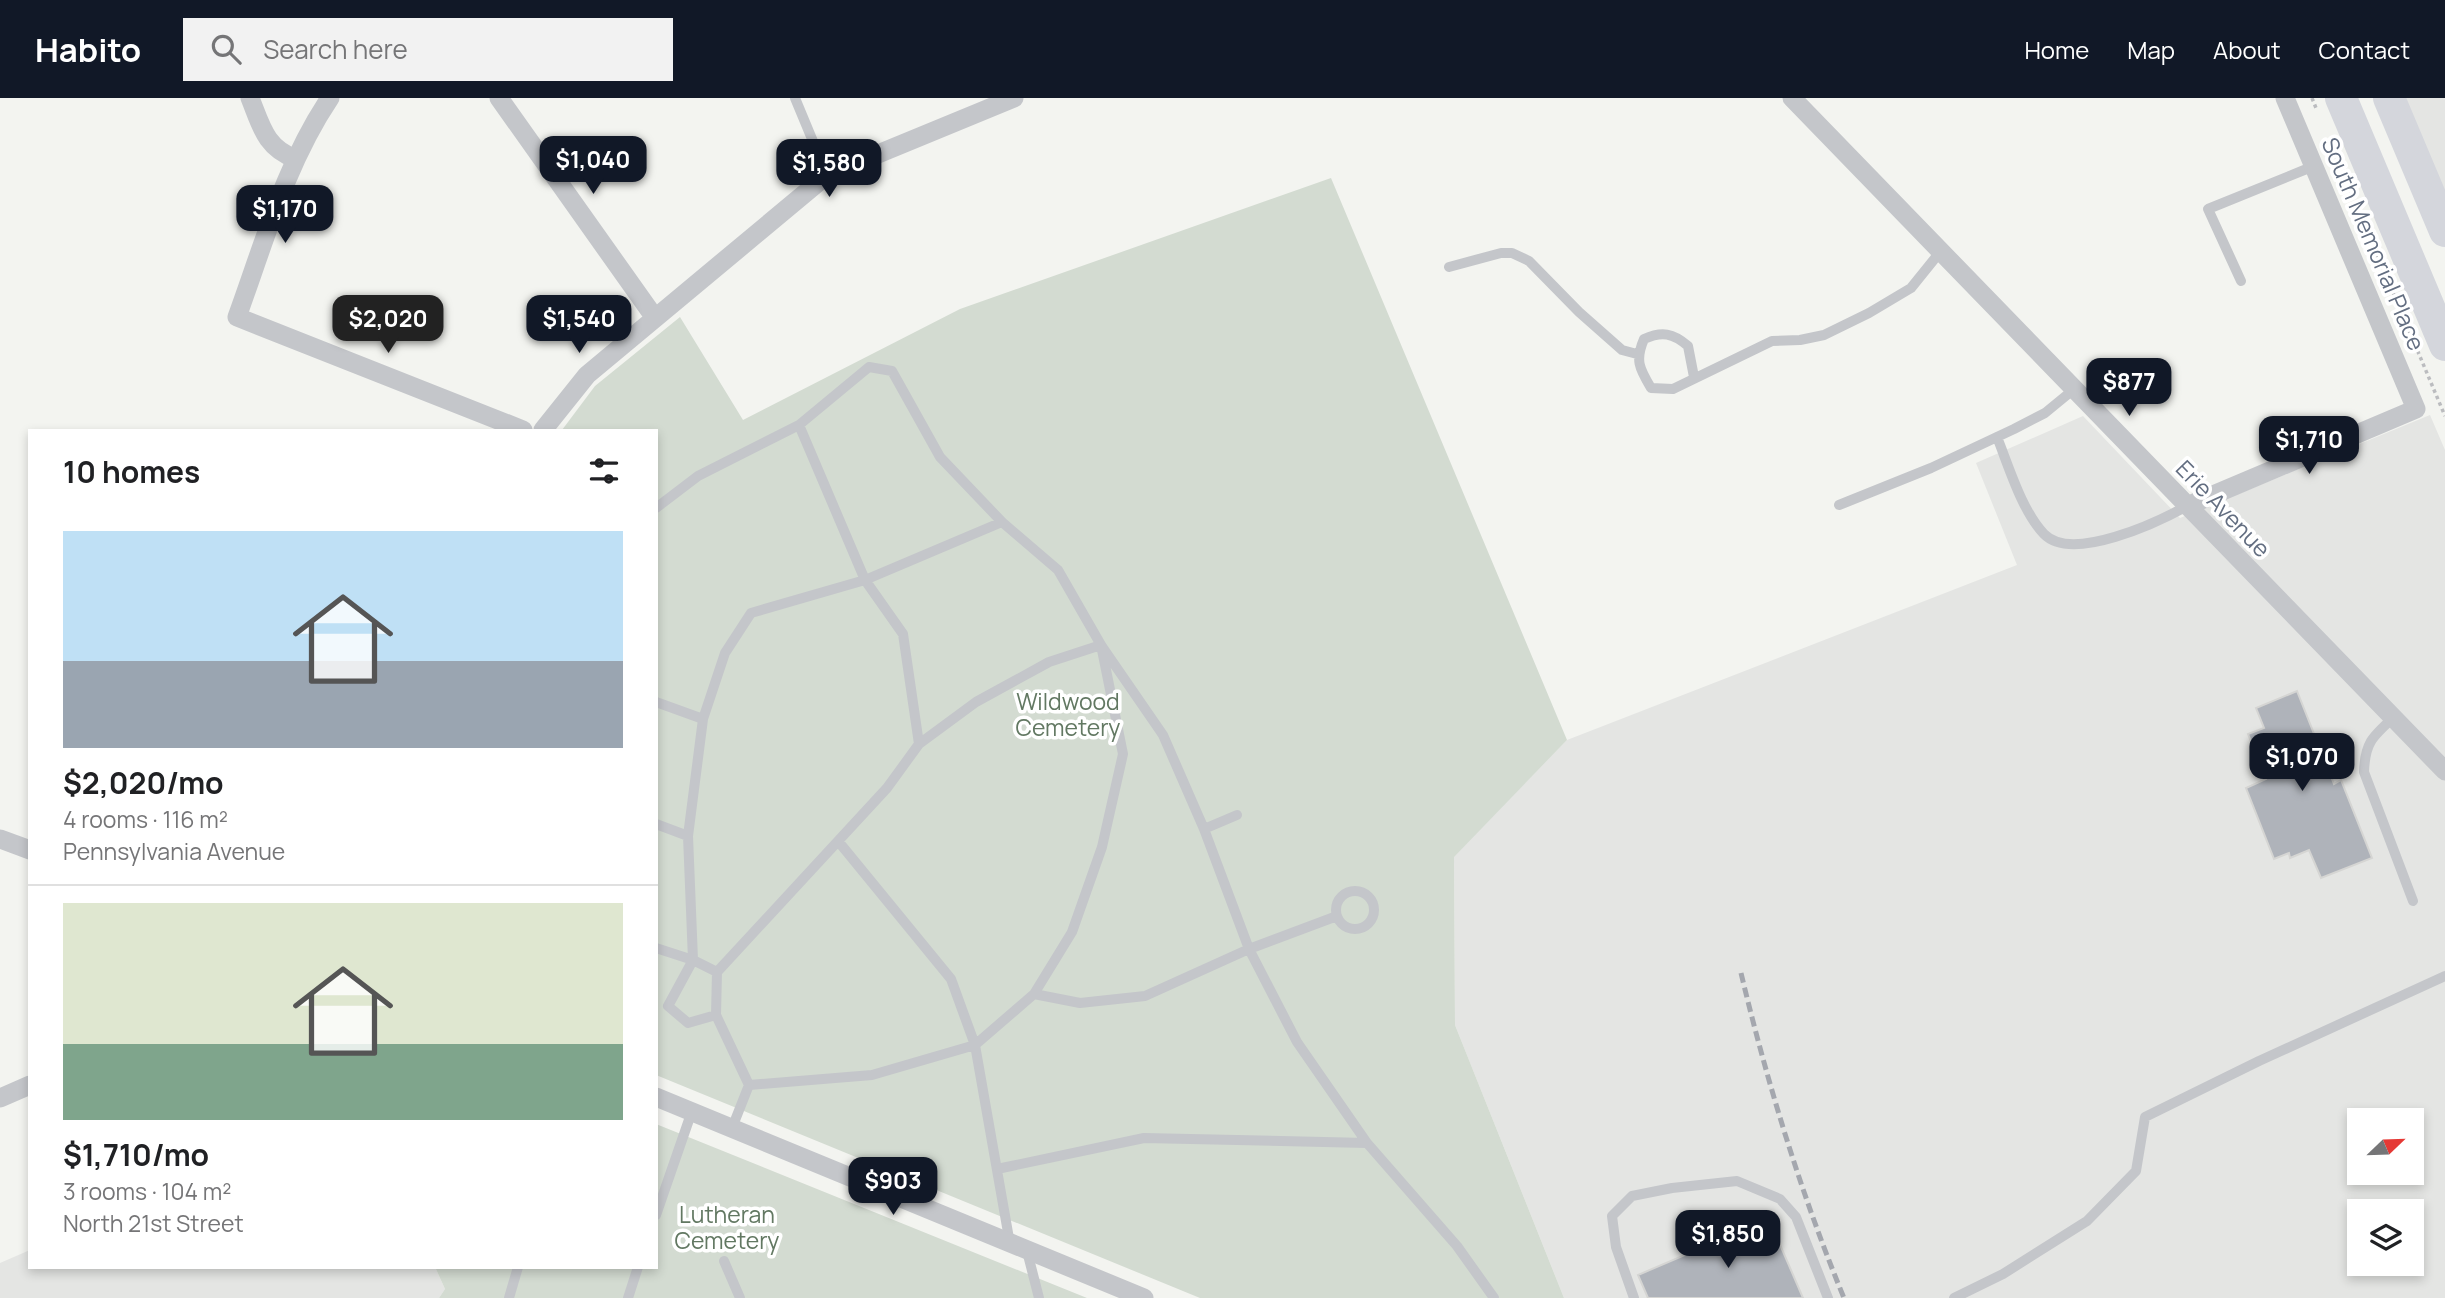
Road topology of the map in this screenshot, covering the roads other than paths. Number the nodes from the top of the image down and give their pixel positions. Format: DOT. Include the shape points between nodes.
graph roads {
  1 [pos="250,98"];
  2 [pos="330,98"];
  3 [pos="499,98"];
  4 [pos="795,98"];
  5 [pos="1014,98"];
  6 [pos="1792,98"];
  7 [pos="2285,98"];
  8 [pos="2389,98"];
  9 [pos="2329,104"];
  10 [pos="296,159"];
  11 [pos="2314,166"];
  12 [pos="827,175"];
  13 [pos="2445,232"];
  14 [pos="1940,252"];
  15 [pos="1449,267"];
  16 [pos="2241,281"];
  17 [pos="655,318"];
  18 [pos="2445,345"];
  19 [pos="1637,354"];
  20 [pos="1694,377"];
  21 [pos="2073,390"];
  22 [pos="799,425"];
  23 [pos="520,429"];
  24 [pos="544,429"];
  25 [pos="1997,437"];
  26 [pos="1839,505"];
  27 [pos="658,506"];
  28 [pos="2187,506"];
  29 [pos="1002,522"];
  30 [pos="865,580"];
  31 [pos="1101,645"];
  32 [pos="658,703"];
  33 [pos="2393,718"];
  34 [pos="703,719"];
  35 [pos="919,744"];
  36 [pos="2445,771"];
  37 [pos="1237,815"];
  38 [pos="658,825"];
  39 [pos="1204,829"];
  40 [pos="688,836"];
  41 [pos="0,839"];
  42 [pos="838,841"];
  43 [pos="28,849"];
  44 [pos="2413,901"];
  45 [pos="1337,916"];
  46 [pos="658,949"];
  47 [pos="1249,949"];
  48 [pos="693,960"];
  49 [pos="717,971"];
  50 [pos="2445,976"];
  51 [pos="1034,994"];
  52 [pos="716,1015"];
  53 [pos="975,1045"];
  54 [pos="749,1085"];
  55 [pos="28,1086"];
  56 [pos="0,1098"];
  57 [pos="658,1098"];
  58 [pos="692,1111"];
  59 [pos="732,1128"];
  60 [pos="1367,1143"];
  61 [pos="997,1169"];
  62 [pos="658,1209"];
  63 [pos="1018,1247"];
  64 [pos="724,1261"];
  65 [pos="517,1269"];
  66 [pos="637,1269"];
  67 [pos="509,1298"];
  68 [pos="628,1298"];
  69 [pos="740,1298"];
  70 [pos="1039,1298"];
  71 [pos="1144,1298"];
  72 [pos="1494,1298"];
  73 [pos="1634,1298"];
  74 [pos="1828,1298"];
  75 [pos="1954,1298"];
  1 -- 10 [label="street" via="267,140"];
  2 -- 10 [label="street"];
  3 -- 17 [label="street"];
  4 -- 12 [label="lane"];
  5 -- 12 [label="street"];
  6 -- 14 [label="street, Erie Avenue"];
  7 -- 11 [label="street, South Memorial Place"];
  8 -- 13 [label="main road"];
  9 -- 18 [label="main road"];
  10 -- 23 [label="street" via="237,317"];
  11 -- 16 [label="lane" via="2208,209"];
  11 -- 28 [label="street, South Memorial Place" via="2416,410"];
  12 -- 17 [label="street"];
  14 -- 20 [label="lane" via="1911,288 1869,313 1824,335 1772,341"];
  14 -- 21 [label="street, Erie Avenue"];
  15 -- 19 [label="lane" via="1512,253 1529,261 1622,350"];
  17 -- 24 [label="street" via="587,375"];
  19 -- 20 [label="lane" via="1651,388 1673,389"];
  19 -- 20 [label="lane" via="1644,339 1659,332 1676,335 1688,346"];
  21 -- 25 [label="lane" via="2045,413"];
  21 -- 28 [label="street, Erie Avenue"];
  22 -- 27 [label="lane" via="698,476"];
  22 -- 29 [label="lane" via="869,367 892,370 940,457"];
  22 -- 30 [label="lane"];
  25 -- 26 [label="lane"];
  25 -- 28 [label="lane" via="2021,499 2046,536 2067,544 2091,543 2135,530"];
  28 -- 33 [label="street, Erie Avenue"];
  29 -- 30 [label="lane"];
  29 -- 31 [label="lane" via="1058,570"];
  30 -- 34 [label="lane" via="751,613 725,653"];
  30 -- 35 [label="lane" via="903,634"];
  31 -- 35 [label="lane" via="1049,662 976,702"];
  31 -- 39 [label="lane" via="1163,735"];
  31 -- 51 [label="lane" via="1123,754 1102,847 1073,932"];
  32 -- 34 [label="lane"];
  33 -- 36 [label="street, Erie Avenue"];
  33 -- 44 [label="lane" via="2371,738 2364,772"];
  34 -- 40 [label="lane"];
  35 -- 42 [label="lane" via="887,788"];
  37 -- 39 [label="lane"];
  38 -- 40 [label="lane"];
  39 -- 47 [label="lane"];
  40 -- 48 [label="lane"];
  41 -- 43 [label="street"];
  42 -- 49 [label="lane"];
  42 -- 53 [label="lane" via="951,979"];
  45 -- 47 [label="lane"];
  46 -- 48 [label="lane"];
  47 -- 51 [label="lane" via="1145,996 1080,1003"];
  47 -- 60 [label="lane" via="1297,1042"];
  48 -- 49 [label="lane"];
  48 -- 52 [label="lane" via="668,1006 688,1023"];
  49 -- 52 [label="lane"];
  50 -- 75 [label="lane" via="2146,1117 2136,1171 2087,1221 2003,1274"];
  51 -- 53 [label="lane"];
  52 -- 54 [label="lane"];
  53 -- 54 [label="lane" via="872,1075"];
  53 -- 61 [label="lane"];
  54 -- 59 [label="lane"];
  55 -- 56 [label="street"];
  57 -- 58 [label="street"];
  58 -- 59 [label="street"];
  58 -- 62 [label="lane"];
  59 -- 63 [label="street"];
  60 -- 61 [label="lane" via="1144,1138"];
  60 -- 72 [label="lane" via="1457,1246"];
  61 -- 63 [label="lane"];
  63 -- 70 [label="lane"];
  63 -- 71 [label="street"];
  64 -- 69 [label="lane"];
  65 -- 67 [label="lane"];
  66 -- 68 [label="lane"];
  73 -- 74 [label="lane" via="1616,1247 1612,1216 1632,1196 1737,1181 1780,1199 1796,1217"];
}
